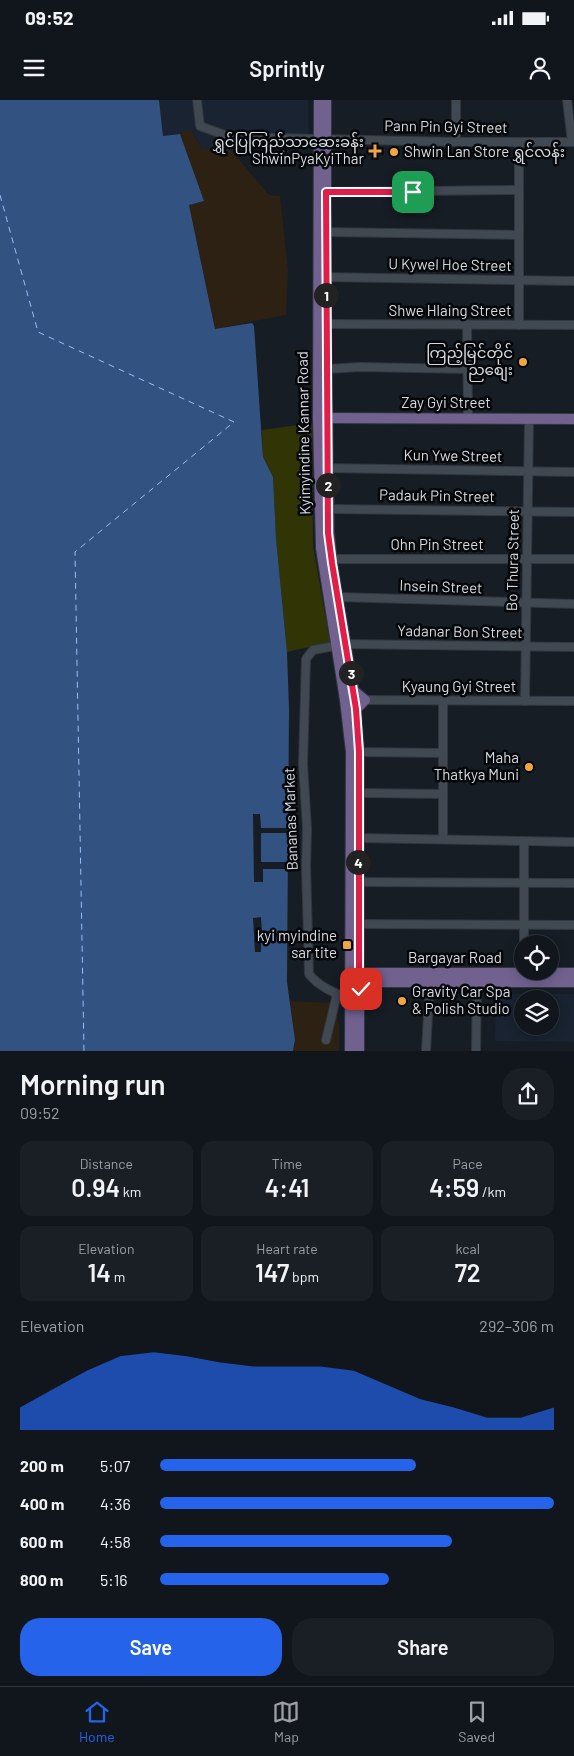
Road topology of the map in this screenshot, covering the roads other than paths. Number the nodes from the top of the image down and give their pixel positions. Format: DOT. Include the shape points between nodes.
graph roads {
  1 [pos="197,100"];
  2 [pos="318,100"];
  3 [pos="326,100"];
  4 [pos="456,100"];
  5 [pos="567,100"];
  6 [pos="322,138"];
  7 [pos="456,142"];
  8 [pos="519,142"];
  9 [pos="573,142"];
  10 [pos="519,190"];
  11 [pos="324,199"];
  12 [pos="326,232"];
  13 [pos="519,235"];
  14 [pos="322,277"];
  15 [pos="519,280"];
  16 [pos="574,281"];
  17 [pos="326,324"];
  18 [pos="467,324"];
  19 [pos="519,325"];
  20 [pos="574,325"];
  21 [pos="326,369"];
  22 [pos="468,370"];
  23 [pos="327,403"];
  24 [pos="341,417"];
  25 [pos="468,418"];
  26 [pos="529,419"];
  27 [pos="574,419"];
  28 [pos="325,421"];
  29 [pos="327,467"];
  30 [pos="528,472"];
  31 [pos="574,472"];
  32 [pos="329,509"];
  33 [pos="528,511"];
  34 [pos="574,512"];
  35 [pos="327,559"];
  36 [pos="527,559"];
  37 [pos="574,559"];
  38 [pos="338,597"];
  39 [pos="526,604"];
  40 [pos="574,604"];
  41 [pos="341,645"];
  42 [pos="526,647"];
  43 [pos="574,647"];
  44 [pos="355,700"];
  45 [pos="443,700"];
  46 [pos="525,701"];
  47 [pos="574,701"];
  48 [pos="355,752"];
  49 [pos="443,753"];
  50 [pos="359,793"];
  51 [pos="443,794"];
  52 [pos="358,838"];
  53 [pos="443,839"];
  54 [pos="524,842"];
  55 [pos="574,842"];
  56 [pos="355,882"];
  57 [pos="525,883"];
  58 [pos="574,883"];
  59 [pos="358,924"];
  60 [pos="574,925"];
  61 [pos="524,926"];
  62 [pos="524,935"];
  63 [pos="574,973"];
  64 [pos="559,974"];
  65 [pos="514,975"];
  66 [pos="359,976"];
  67 [pos="477,977"];
  68 [pos="430,978"];
  69 [pos="559,980"];
  70 [pos="574,982"];
  71 [pos="337,994"];
  72 [pos="354,996"];
  73 [pos="326,1040"];
  74 [pos="350,1051"];
  75 [pos="359,1051"];
  76 [pos="426,1051"];
  77 [pos="476,1051"];
  1 -- 6 [label="street, Pann Pin Gyi Street" via="200,126 230,137"];
  2 -- 6 [label="main road, Kyimyindine Kannar Road"];
  3 -- 6 [label="main road"];
  4 -- 7 [label="street"];
  5 -- 9 [label="street"];
  6 -- 7 [label="street, Pann Pin Gyi Street"];
  6 -- 11 [label="main road, Kyimyindine Kannar Road"];
  7 -- 8 [label="street, Pann Pin Gyi Street"];
  8 -- 9 [label="street, Pann Pin Gyi Street"];
  8 -- 10 [label="street"];
  10 -- 11 [label="street"];
  10 -- 13 [label="street"];
  11 -- 12 [label="main road"];
  11 -- 14 [label="main road, Kyimyindine Kannar Road"];
  12 -- 13 [label="street"];
  12 -- 14 [label="main road"];
  13 -- 15 [label="street"];
  14 -- 15 [label="street, U Kywel Hoe Street"];
  14 -- 17 [label="main road"];
  14 -- 28 [label="main road, Kyimyindine Kannar Road"];
  15 -- 16 [label="street, U Kywel Hoe Street"];
  15 -- 19 [label="street"];
  17 -- 18 [label="street, Shwe Hlaing Street"];
  17 -- 21 [label="main road"];
  18 -- 19 [label="street, Shwe Hlaing Street"];
  18 -- 22 [label="street"];
  19 -- 20 [label="street, Shwe Hlaing Street"];
  21 -- 22 [label="street"];
  21 -- 23 [label="main road"];
  22 -- 25 [label="street"];
  23 -- 24 [label="main road"];
  23 -- 28 [label="main road"];
  24 -- 25 [label="main road, Zay Gyi Street"];
  24 -- 28 [label="main road"];
  25 -- 26 [label="main road, Zay Gyi Street"];
  26 -- 27 [label="main road, Zay Gyi Street"];
  26 -- 30 [label="street, Bo Thura Street"];
  28 -- 29 [label="main road, Kyimyindine Kannar Road"];
  29 -- 30 [label="street, Kun Ywe Street"];
  29 -- 32 [label="main road, Kyimyindine Kannar Road"];
  29 -- 35 [label="main road, Kyimyindine Kannar Road"];
  30 -- 31 [label="street, Kun Ywe Street"];
  30 -- 33 [label="street, Bo Thura Street"];
  32 -- 33 [label="street, Padauk Pin Street"];
  32 -- 35 [label="main road, Kyimyindine Kannar Road"];
  33 -- 34 [label="street, Padauk Pin Street"];
  33 -- 36 [label="street, Bo Thura Street"];
  35 -- 36 [label="street, Ohn Pin Street"];
  35 -- 38 [label="main road, Kyimyindine Kannar Road"];
  35 -- 41 [label="main road, Kyimyindine Kannar Road"];
  36 -- 37 [label="street, Ohn Pin Street"];
  36 -- 39 [label="street, Bo Thura Street"];
  38 -- 39 [label="street, Insein Street"];
  38 -- 41 [label="main road, Kyimyindine Kannar Road"];
  39 -- 40 [label="street, Insein Street"];
  39 -- 42 [label="street, Bo Thura Street"];
  41 -- 42 [label="street, Yadanar Bon Street"];
  41 -- 44 [label="main road, Kyimyindine Kannar Road"];
  41 -- 71 [label="street, Bananas Market" via="313,650 306,659 303,764 309,974 316,983"];
  42 -- 43 [label="street, Yadanar Bon Street"];
  42 -- 46 [label="street, Bo Thura Street"];
  44 -- 45 [label="street, Kyaung Gyi Street"];
  44 -- 48 [label="main road, Kyimyindine Kannar Road"];
  44 -- 48 [label="main road, Kyimyindine Kannar Road"];
  45 -- 46 [label="street, Kyaung Gyi Street"];
  45 -- 49 [label="street"];
  46 -- 47 [label="street, Kyaung Gyi Street"];
  48 -- 49 [label="street"];
  48 -- 50 [label="main road, Kyimyindine Kannar Road"];
  48 -- 56 [label="main road, Kyimyindine Kannar Road"];
  49 -- 51 [label="street"];
  50 -- 51 [label="street"];
  50 -- 52 [label="main road, Kyimyindine Kannar Road"];
  51 -- 53 [label="street"];
  52 -- 53 [label="street"];
  52 -- 56 [label="main road, Kyimyindine Kannar Road"];
  53 -- 54 [label="street"];
  54 -- 55 [label="street"];
  54 -- 57 [label="street"];
  56 -- 57 [label="street"];
  56 -- 59 [label="main road, Kyimyindine Kannar Road"];
  56 -- 66 [label="main road, Kyimyindine Kannar Road"];
  57 -- 58 [label="street"];
  57 -- 61 [label="street"];
  59 -- 61 [label="street"];
  59 -- 66 [label="main road, Kyimyindine Kannar Road"];
  60 -- 61 [label="street"];
  61 -- 62 [label="street"];
  63 -- 64 [label="main road, Bargayar Road"];
  65 -- 67 [label="main road, Bargayar Road"];
  66 -- 68 [label="main road, Bargayar Road"];
  66 -- 72 [label="main road, Kyimyindine Kannar Road"];
  66 -- 72 [label="main road" via="363,985"];
  67 -- 68 [label="main road, Bargayar Road"];
  67 -- 77 [label="street"];
  68 -- 76 [label="street"];
  69 -- 70 [label="main road, Bargayar Road"];
  71 -- 72 [label="street, Bananas Market"];
  71 -- 73 [label="street"];
  72 -- 74 [label="main road, Kyimyindine Kannar Road"];
  72 -- 75 [label="main road, Kyimyindine Kannar Road"];
}
